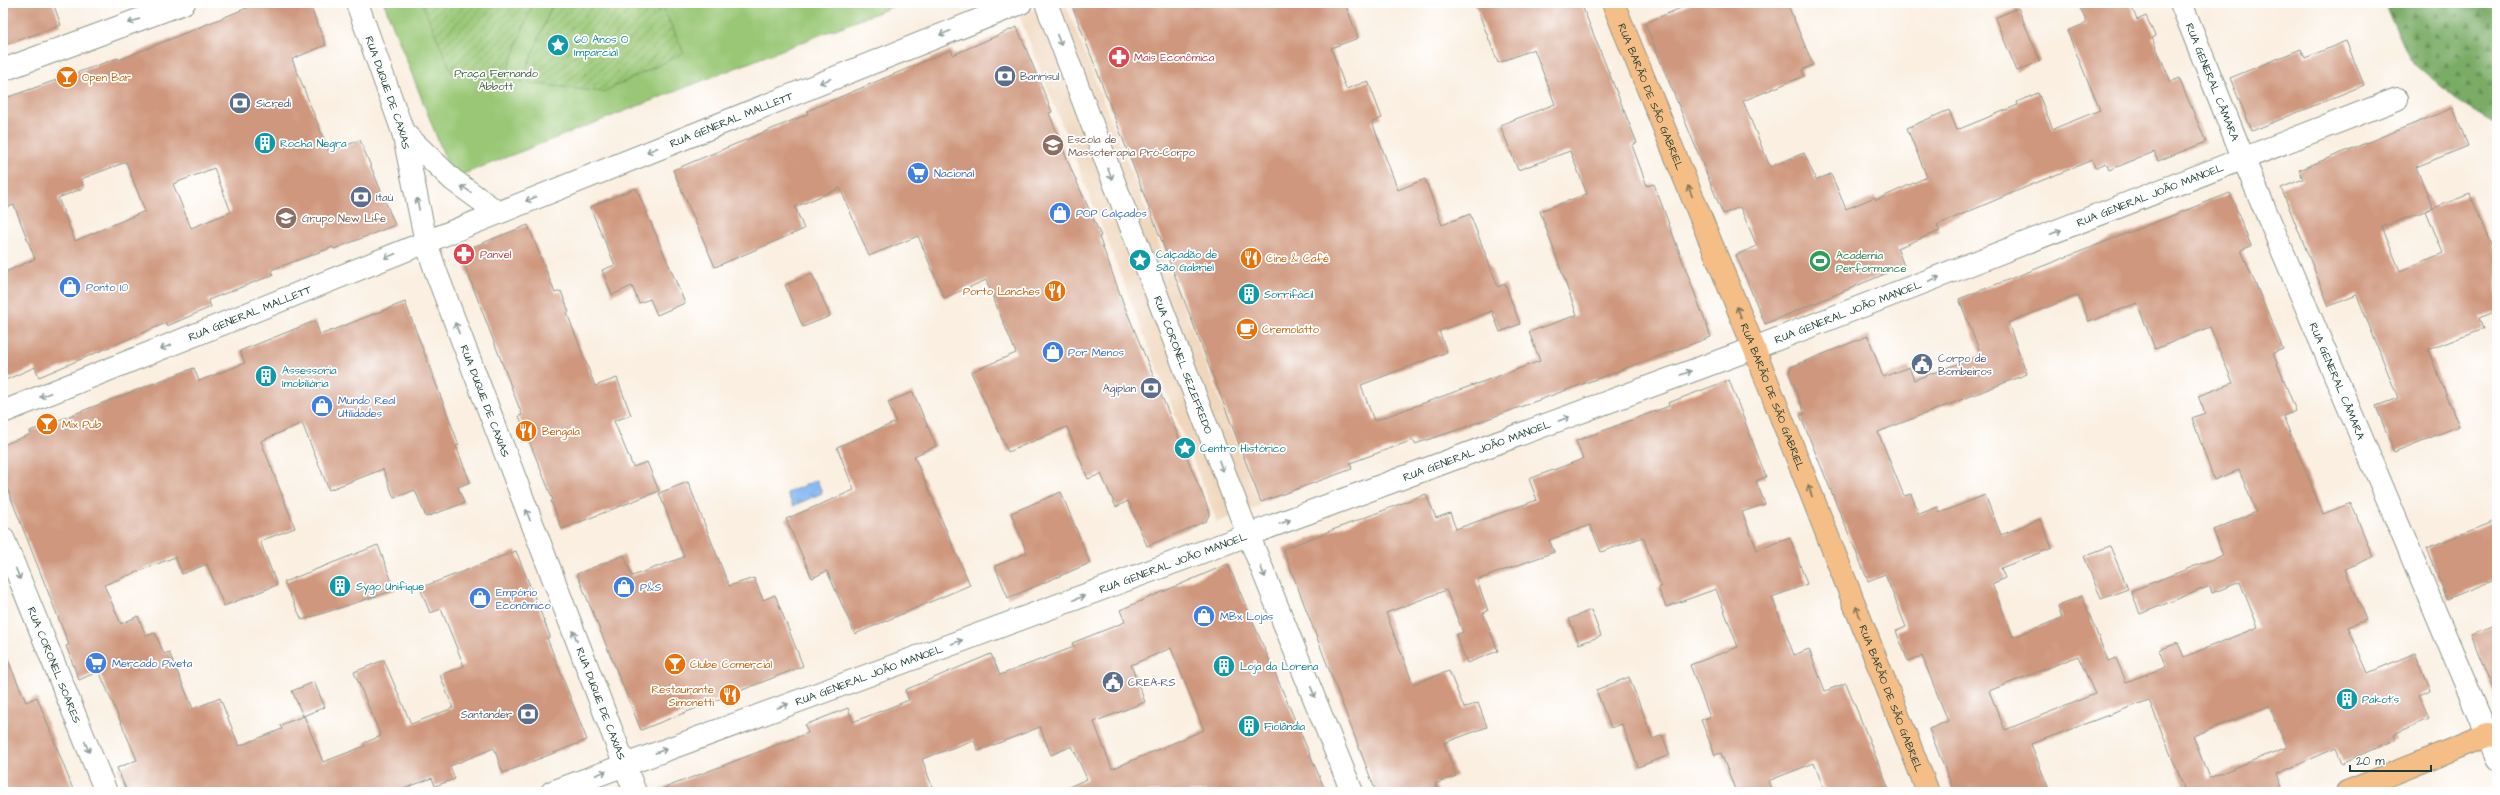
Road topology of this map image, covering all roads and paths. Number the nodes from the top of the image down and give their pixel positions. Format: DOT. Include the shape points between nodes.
graph roads {
  1 [pos="184,3"];
  2 [pos="357,3"];
  3 [pos="974,3"];
  4 [pos="1021,3"];
  5 [pos="1046,3"];
  6 [pos="1614,3"];
  7 [pos="2181,3"];
  8 [pos="966,25"];
  9 [pos="3,70"];
  10 [pos="2397,99"];
  11 [pos="403,132"];
  12 [pos="2244,160"];
  13 [pos="497,212"];
  14 [pos="426,242"];
  15 [pos="1754,348"];
  16 [pos="3,412"];
  17 [pos="1248,536"];
  18 [pos="3,538"];
  19 [pos="2492,736"];
  20 [pos="2497,758"];
  21 [pos="624,764"];
  22 [pos="106,792"];
  23 [pos="552,792"];
  24 [pos="635,792"];
  25 [pos="1352,792"];
  26 [pos="1928,792"];
  27 [pos="2347,792"];
  1 -- 9 [label="street, one-way"];
  2 -- 11 [label="street, RUA DUQUE DE CAXIAS"];
  3 -- 8 [label="street"];
  4 -- 8 [label="street, RUA GENERAL MALLETT"];
  5 -- 17 [label="street, RUA CORONEL SEZEFREDO, one-way"];
  15 -- 6 [label="main road, RUA BARÃO DE SÃO GABRIEL, one-way"];
  7 -- 12 [label="street, RUA GENERAL CÂMARA"];
  8 -- 13 [label="street, RUA GENERAL MALLETT, one-way"];
  10 -- 12 [label="street, RUA GENERAL JOÃO MANOEL"];
  13 -- 11 [label="street, one-way" via="453,180"];
  14 -- 11 [label="street, RUA DUQUE DE CAXIAS, one-way"];
  15 -- 12 [label="street, RUA GENERAL JOÃO MANOEL, one-way"];
  12 -- 19 [label="street, RUA GENERAL CÂMARA"];
  13 -- 14 [label="street, RUA GENERAL MALLETT"];
  14 -- 16 [label="street, RUA GENERAL MALLETT, one-way"];
  21 -- 14 [label="street, RUA DUQUE DE CAXIAS, one-way"];
  17 -- 15 [label="street, RUA GENERAL JOÃO MANOEL, one-way"];
  26 -- 15 [label="main road, RUA BARÃO DE SÃO GABRIEL, one-way"];
  21 -- 17 [label="street, RUA GENERAL JOÃO MANOEL, one-way"];
  17 -- 25 [label="street, RUA CORONEL SEZEFREDO, one-way"];
  18 -- 22 [label="street, RUA CORONEL SOARES, one-way"];
  19 -- 20 [label="street, RUA GENERAL CÂMARA"];
  19 -- 27 [label="main road"];
  23 -- 21 [label="street, RUA GENERAL JOÃO MANOEL, one-way"];
  21 -- 24 [label="street, RUA DUQUE DE CAXIAS"];
}
